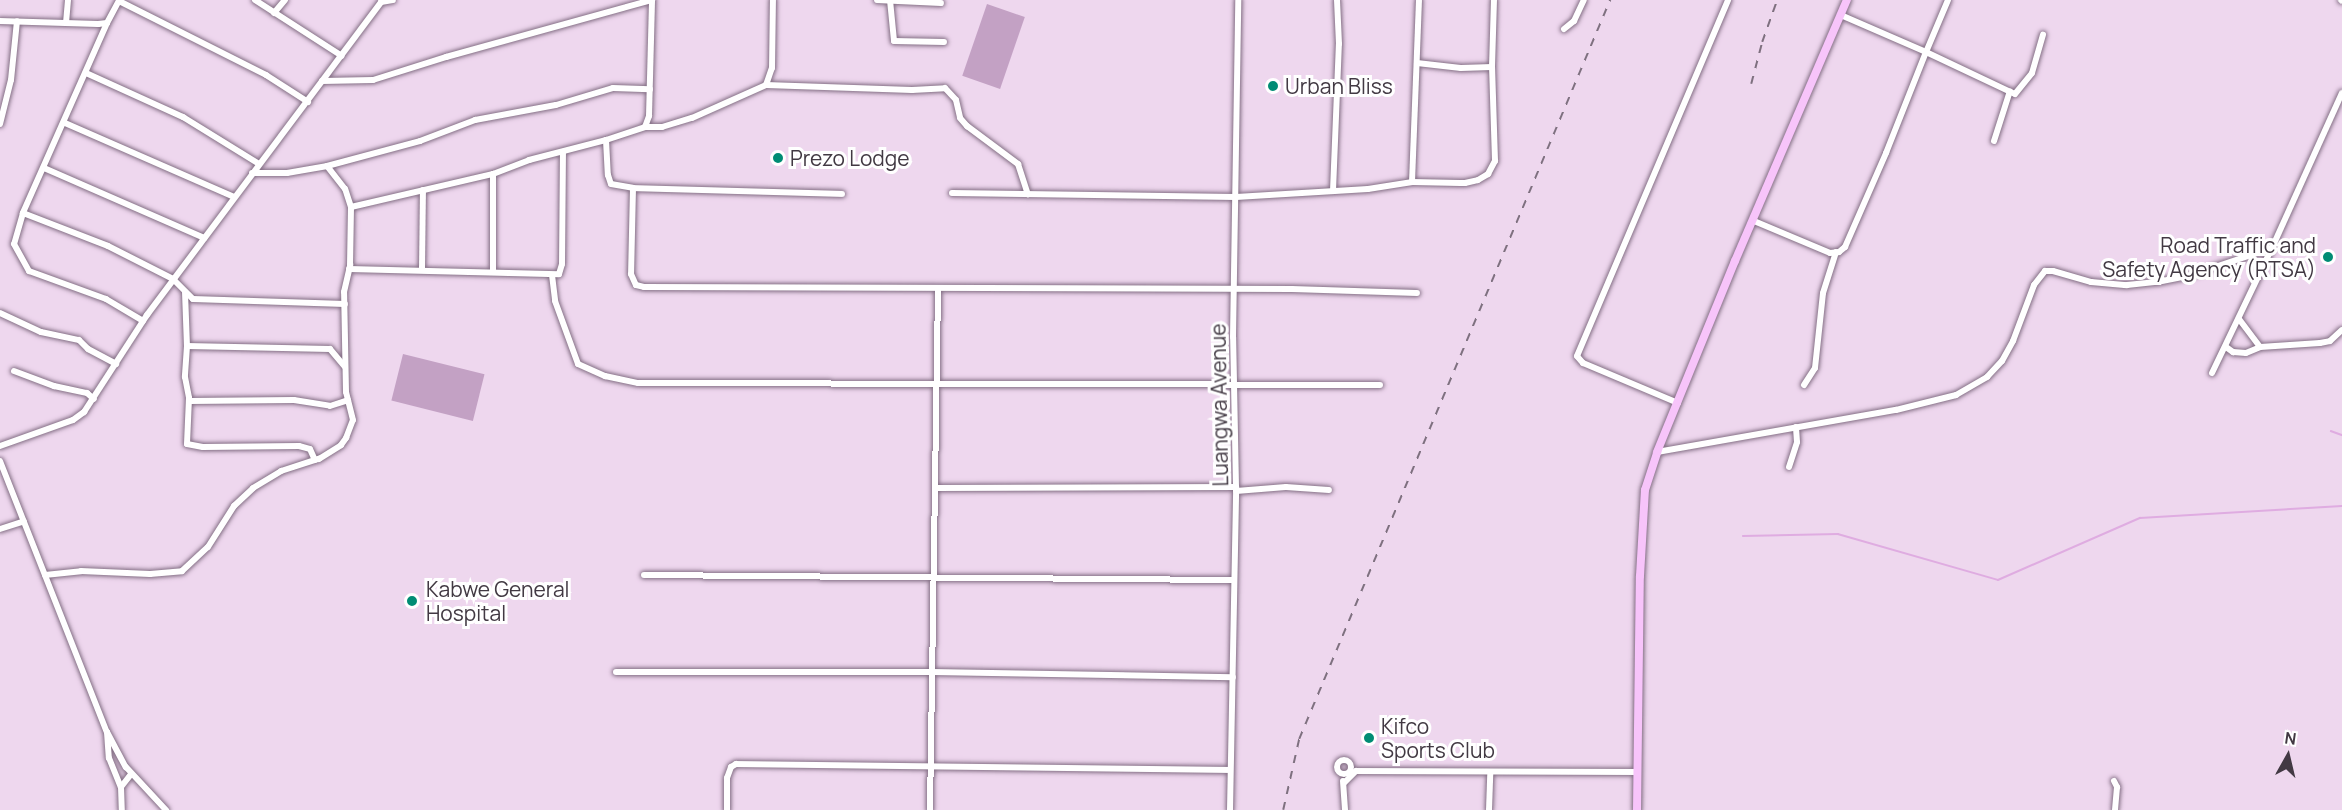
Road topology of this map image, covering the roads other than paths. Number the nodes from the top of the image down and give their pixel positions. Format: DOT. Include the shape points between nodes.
graph roads {
  1 [pos="68,0"];
  2 [pos="255,0"];
  3 [pos="285,0"];
  4 [pos="393,0"];
  5 [pos="773,0"];
  6 [pos="877,0"];
  7 [pos="890,0"];
  8 [pos="1238,0"];
  9 [pos="1337,0"];
  10 [pos="1419,0"];
  11 [pos="1494,0"];
  12 [pos="1584,0"];
  13 [pos="1728,0"];
  14 [pos="1847,0"];
  15 [pos="1948,0"];
  16 [pos="119,1"];
  17 [pos="382,1"];
  18 [pos="652,1"];
  19 [pos="941,3"];
  20 [pos="274,13"];
  21 [pos="1841,15"];
  22 [pos="0,21"];
  23 [pos="17,21"];
  24 [pos="66,23"];
  25 [pos="107,23"];
  26 [pos="1564,29"];
  27 [pos="2043,35"];
  28 [pos="944,42"];
  29 [pos="1926,52"];
  30 [pos="342,56"];
  31 [pos="1417,63"];
  32 [pos="1492,67"];
  33 [pos="86,74"];
  34 [pos="322,81"];
  35 [pos="766,85"];
  36 [pos="650,89"];
  37 [pos="2010,91"];
  38 [pos="2342,93"];
  39 [pos="308,102"];
  40 [pos="64,123"];
  41 [pos="0,124"];
  42 [pos="645,127"];
  43 [pos="606,140"];
  44 [pos="1994,141"];
  45 [pos="563,152"];
  46 [pos="260,164"];
  47 [pos="327,166"];
  48 [pos="44,168"];
  49 [pos="252,173"];
  50 [pos="493,174"];
  51 [pos="1412,182"];
  52 [pos="633,188"];
  53 [pos="423,190"];
  54 [pos="1333,191"];
  55 [pos="952,193"];
  56 [pos="842,194"];
  57 [pos="1028,194"];
  58 [pos="1236,196"];
  59 [pos="234,197"];
  60 [pos="351,207"];
  61 [pos="23,213"];
  62 [pos="1754,221"];
  63 [pos="204,238"];
  64 [pos="2272,248"];
  65 [pos="1836,252"];
  66 [pos="349,269"];
  67 [pos="422,269"];
  68 [pos="493,271"];
  69 [pos="552,275"];
  70 [pos="173,279"];
  71 [pos="938,288"];
  72 [pos="1235,290"];
  73 [pos="185,291"];
  74 [pos="1417,293"];
  75 [pos="345,304"];
  76 [pos="0,313"];
  77 [pos="2239,319"];
  78 [pos="143,321"];
  79 [pos="2342,330"];
  80 [pos="187,346"];
  81 [pos="2226,347"];
  82 [pos="2260,347"];
  83 [pos="116,364"];
  84 [pos="347,369"];
  85 [pos="14,371"];
  86 [pos="2212,373"];
  87 [pos="936,382"];
  88 [pos="1234,384"];
  89 [pos="1380,385"];
  90 [pos="1804,385"];
  91 [pos="94,399"];
  92 [pos="348,400"];
  93 [pos="189,401"];
  94 [pos="1678,403"];
  95 [pos="1796,427"];
  96 [pos="0,446"];
  97 [pos="1657,452"];
  98 [pos="315,460"];
  99 [pos="0,461"];
  100 [pos="1789,467"];
  101 [pos="935,488"];
  102 [pos="1236,489"];
  103 [pos="1329,490"];
  104 [pos="24,521"];
  105 [pos="0,529"];
  106 [pos="45,575"];
  107 [pos="644,575"];
  108 [pos="934,577"];
  109 [pos="1234,580"];
  110 [pos="616,672"];
  111 [pos="932,672"];
  112 [pos="1233,676"];
  113 [pos="107,732"];
  114 [pos="930,768"];
  115 [pos="1352,768"];
  116 [pos="1230,770"];
  117 [pos="1339,772"];
  118 [pos="1490,772"];
  119 [pos="1637,772"];
  120 [pos="131,774"];
  121 [pos="1346,780"];
  122 [pos="2114,781"];
  123 [pos="121,787"];
  124 [pos="122,810"];
  125 [pos="166,810"];
  126 [pos="727,810"];
  127 [pos="930,810"];
  128 [pos="1230,810"];
  129 [pos="1345,810"];
  130 [pos="1489,810"];
  131 [pos="1636,810"];
  132 [pos="2115,810"];
  1 -- 24 [label="street"];
  2 -- 20 [label="street"];
  3 -- 20 [label="street"];
  4 -- 17 [label="street"];
  5 -- 35 [label="street" via="772,68"];
  6 -- 7 [label="street"];
  7 -- 19 [label="street"];
  7 -- 28 [label="street" via="894,41"];
  8 -- 58 [label="street, Luangwa Avenue"];
  9 -- 54 [label="street"];
  10 -- 31 [label="street"];
  11 -- 32 [label="street"];
  12 -- 26 [label="street" via="1574,21"];
  13 -- 94 [label="street" via="1577,356 1583,363"];
  14 -- 21 [label="main road"];
  15 -- 29 [label="street"];
  16 -- 25 [label="street"];
  16 -- 39 [label="street" via="266,75"];
  17 -- 30 [label="street"];
  18 -- 34 [label="street" via="374,80"];
  18 -- 36 [label="street"];
  20 -- 30 [label="street"];
  21 -- 29 [label="street"];
  21 -- 62 [label="main road"];
  22 -- 23 [label="street"];
  23 -- 24 [label="street"];
  23 -- 41 [label="street" via="11,80"];
  24 -- 25 [label="street"];
  25 -- 33 [label="street"];
  27 -- 37 [label="street" via="2032,73 2015,94"];
  29 -- 37 [label="street"];
  29 -- 65 [label="street" via="1845,248"];
  30 -- 34 [label="street"];
  31 -- 32 [label="street"];
  31 -- 51 [label="street"];
  32 -- 51 [label="street" via="1492,169 1478,180 1465,183"];
  33 -- 40 [label="street"];
  33 -- 46 [label="street" via="183,117"];
  34 -- 39 [label="street"];
  35 -- 42 [label="street" via="692,118 662,127"];
  35 -- 57 [label="street" via="945,88 956,100 960,118 967,126 1018,164"];
  36 -- 42 [label="street"];
  36 -- 47 [label="street" via="613,88 556,105 475,120 420,141"];
  37 -- 44 [label="street"];
  38 -- 64 [label="street"];
  39 -- 46 [label="street"];
  40 -- 48 [label="street"];
  40 -- 59 [label="street"];
  42 -- 43 [label="street"];
  43 -- 45 [label="street"];
  43 -- 52 [label="street" via="611,184"];
  45 -- 50 [label="street"];
  45 -- 69 [label="street" via="562,264 559,273"];
  46 -- 49 [label="street"];
  47 -- 49 [label="street" via="287,173"];
  47 -- 60 [label="street" via="345,189"];
  48 -- 61 [label="street"];
  48 -- 63 [label="street"];
  49 -- 59 [label="street"];
  50 -- 53 [label="street"];
  50 -- 68 [label="street"];
  51 -- 54 [label="street"];
  52 -- 56 [label="street"];
  52 -- 71 [label="street" via="631,274 636,285 644,288"];
  53 -- 60 [label="street"];
  53 -- 67 [label="street"];
  54 -- 58 [label="street"];
  55 -- 57 [label="street"];
  57 -- 58 [label="street"];
  58 -- 72 [label="street, Luangwa Avenue"];
  59 -- 63 [label="street"];
  60 -- 66 [label="street"];
  61 -- 70 [label="street" via="108,246"];
  61 -- 78 [label="street" via="14,244 27,270 106,299"];
  62 -- 65 [label="street" via="1830,253"];
  62 -- 94 [label="main road"];
  63 -- 70 [label="street"];
  64 -- 77 [label="street"];
  64 -- 95 [label="street" via="2188,276 2157,282 2091,282 2045,271 2034,285 2002,362 1972,388 1896,410"];
  65 -- 90 [label="street" via="1823,293 1815,368"];
  66 -- 67 [label="street"];
  66 -- 75 [label="street"];
  67 -- 68 [label="street"];
  68 -- 69 [label="street"];
  69 -- 87 [label="street" via="555,301 578,364 605,376 638,382"];
  70 -- 73 [label="street"];
  70 -- 78 [label="street"];
  71 -- 72 [label="street"];
  71 -- 87 [label="street"];
  72 -- 74 [label="street"];
  72 -- 88 [label="street, Luangwa Avenue"];
  73 -- 75 [label="street" via="193,299"];
  73 -- 80 [label="street"];
  75 -- 84 [label="street"];
  76 -- 83 [label="street" via="41,332 79,340"];
  77 -- 81 [label="street"];
  77 -- 82 [label="street"];
  78 -- 83 [label="street"];
  79 -- 82 [label="street" via="2330,341"];
  80 -- 84 [label="street" via="330,349"];
  80 -- 93 [label="street" via="185,376"];
  81 -- 82 [label="street" via="2246,353"];
  81 -- 86 [label="street"];
  83 -- 91 [label="street"];
  84 -- 92 [label="street"];
  85 -- 91 [label="street" via="87,393"];
  87 -- 88 [label="street"];
  87 -- 101 [label="street"];
  88 -- 89 [label="street"];
  88 -- 102 [label="street, Luangwa Avenue"];
  91 -- 96 [label="street" via="73,420"];
  92 -- 93 [label="street" via="330,406 294,400"];
  92 -- 98 [label="street" via="353,420 346,438"];
  93 -- 98 [label="street" via="187,444 299,446 310,449"];
  94 -- 97 [label="main road"];
  95 -- 97 [label="street"];
  95 -- 100 [label="street" via="1797,442"];
  97 -- 119 [label="main road" via="1642,513"];
  98 -- 106 [label="street" via="281,471 253,488 234,506 208,547 182,571"];
  99 -- 104 [label="street"];
  101 -- 102 [label="street"];
  101 -- 108 [label="street"];
  102 -- 103 [label="street"];
  102 -- 109 [label="street, Luangwa Avenue"];
  104 -- 105 [label="street"];
  104 -- 106 [label="street"];
  106 -- 113 [label="street"];
  107 -- 108 [label="street"];
  108 -- 109 [label="street"];
  108 -- 111 [label="street"];
  109 -- 112 [label="street, Luangwa Avenue"];
  110 -- 111 [label="street"];
  111 -- 112 [label="street"];
  111 -- 114 [label="street"];
  112 -- 116 [label="street, Luangwa Avenue"];
  113 -- 120 [label="street"];
  113 -- 123 [label="street" via="109,758"];
  114 -- 116 [label="street"];
  114 -- 126 [label="street" via="736,764 727,778"];
  114 -- 127 [label="street"];
  115 -- 117 [label="street" via="1345,774"];
  115 -- 117 [label="street" via="1346,760 1340,761 1336,767"];
  115 -- 118 [label="street"];
  115 -- 121 [label="street"];
  116 -- 128 [label="street, Luangwa Avenue"];
  117 -- 121 [label="street"];
  118 -- 119 [label="street"];
  118 -- 130 [label="street"];
  119 -- 131 [label="main road"];
  120 -- 123 [label="street"];
  120 -- 125 [label="street"];
  121 -- 129 [label="street"];
  122 -- 132 [label="street"];
  123 -- 124 [label="street"];
}
